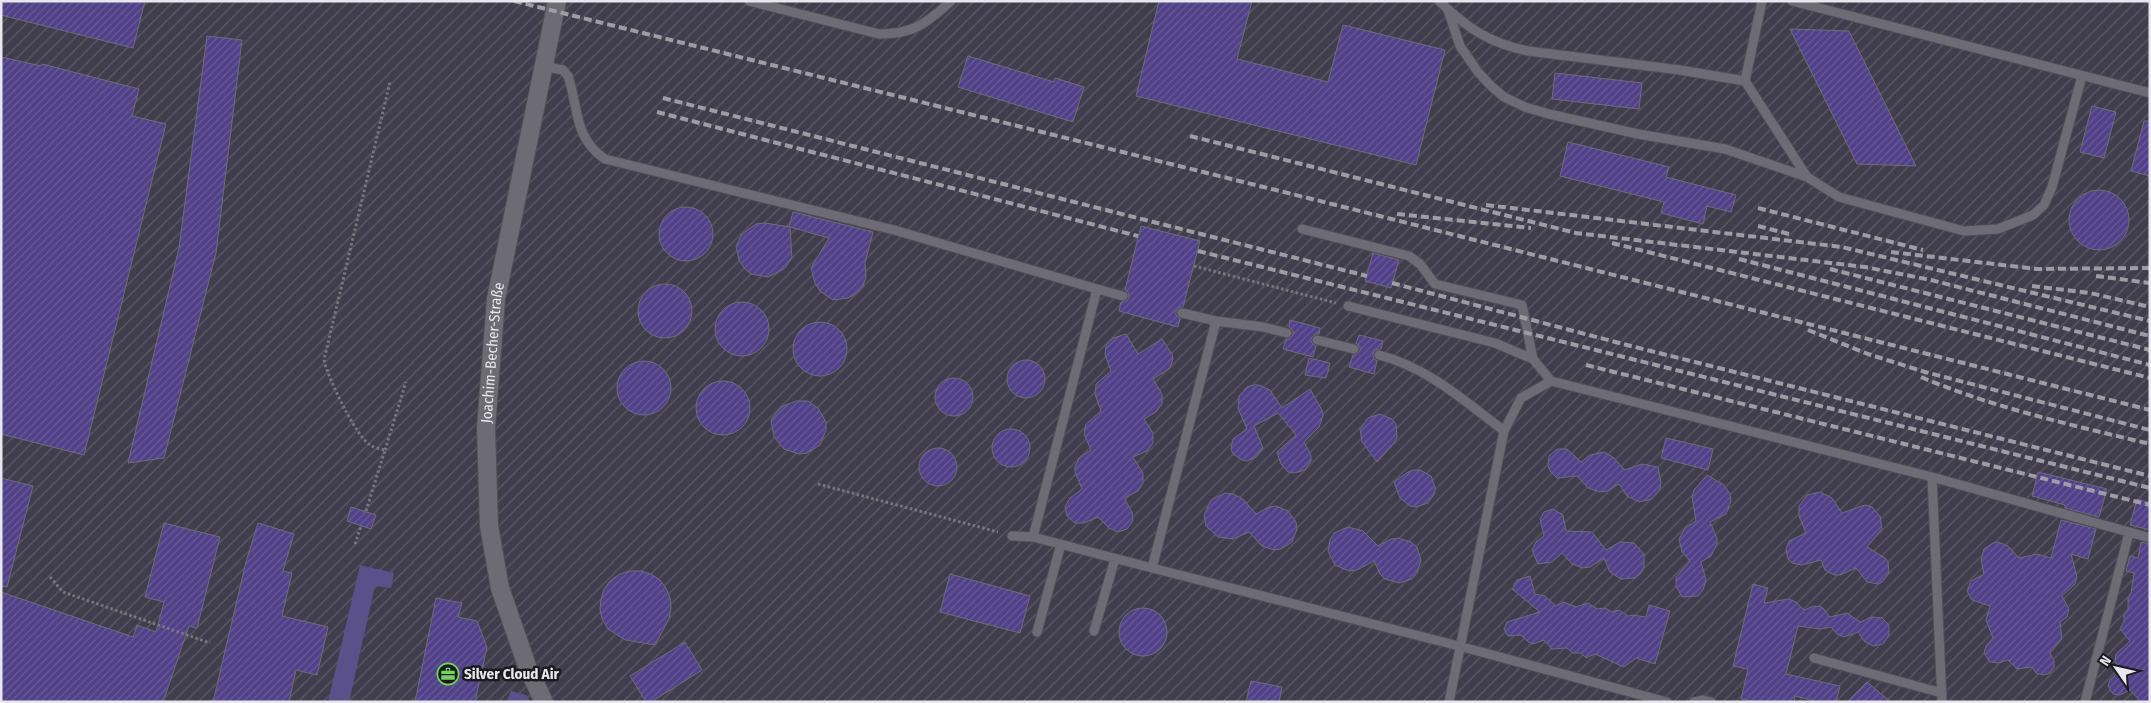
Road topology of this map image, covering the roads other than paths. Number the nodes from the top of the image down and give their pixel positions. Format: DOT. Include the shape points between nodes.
graph roads {
  1 [pos="556,1"];
  2 [pos="749,1"];
  3 [pos="950,1"];
  4 [pos="1439,1"];
  5 [pos="1762,1"];
  6 [pos="1792,1"];
  7 [pos="1448,10"];
  8 [pos="543,66"];
  9 [pos="2082,76"];
  10 [pos="1745,81"];
  11 [pos="2150,93"];
  12 [pos="1807,177"];
  13 [pos="1302,228"];
  14 [pos="1098,289"];
  15 [pos="1123,296"];
  16 [pos="1348,306"];
  17 [pos="1182,313"];
  18 [pos="1216,321"];
  19 [pos="1287,333"];
  20 [pos="1317,340"];
  21 [pos="1354,349"];
  22 [pos="1379,355"];
  23 [pos="1534,359"];
  24 [pos="1551,382"];
  25 [pos="1504,431"];
  26 [pos="1932,477"];
  27 [pos="2129,533"];
  28 [pos="1012,536"];
  29 [pos="1033,537"];
  30 [pos="2150,538"];
  31 [pos="1061,544"];
  32 [pos="1115,559"];
  33 [pos="1152,568"];
  34 [pos="1094,631"];
  35 [pos="1037,632"];
  36 [pos="1459,646"];
  37 [pos="1814,658"];
  38 [pos="1942,697"];
  39 [pos="544,702"];
  40 [pos="1449,702"];
  41 [pos="1668,702"];
  42 [pos="1694,702"];
  43 [pos="1712,702"];
  44 [pos="2085,702"];
  1 -- 8 [label="street, Joachim-Becher-Straße"];
  2 -- 3 [label="lane" via="879,34 918,28"];
  4 -- 7 [label="lane"];
  5 -- 10 [label="lane"];
  6 -- 9 [label="lane"];
  7 -- 10 [label="lane" via="1472,29 1502,45"];
  7 -- 12 [label="lane" via="1460,46 1478,72 1504,97 1525,107 1638,134 1725,150"];
  8 -- 14 [label="lane" via="562,70 568,76 581,131 594,152 605,159 894,230"];
  8 -- 39 [label="street, Joachim-Becher-Straße" via="496,299 486,428 486,479 489,526 500,588 527,666"];
  9 -- 11 [label="lane"];
  9 -- 12 [label="lane" via="2052,187 2044,204 2033,215 1998,229 1964,231 1938,225 1839,196"];
  10 -- 12 [label="lane"];
  13 -- 23 [label="lane" via="1409,256 1420,264 1435,284 1522,305"];
  14 -- 15 [label="lane"];
  14 -- 29 [label="lane"];
  16 -- 23 [label="lane" via="1495,343"];
  17 -- 18 [label="lane"];
  18 -- 19 [label="lane"];
  18 -- 33 [label="lane"];
  20 -- 21 [label="lane"];
  22 -- 25 [label="lane" via="1427,375"];
  23 -- 24 [label="lane"];
  24 -- 25 [label="lane" via="1521,398"];
  24 -- 26 [label="lane"];
  25 -- 36 [label="lane"];
  26 -- 27 [label="lane"];
  26 -- 38 [label="lane"];
  27 -- 30 [label="lane"];
  27 -- 44 [label="lane"];
  28 -- 29 [label="lane"];
  29 -- 31 [label="lane"];
  31 -- 32 [label="lane"];
  31 -- 35 [label="lane"];
  32 -- 33 [label="lane"];
  32 -- 34 [label="lane"];
  33 -- 36 [label="lane"];
  36 -- 40 [label="lane"];
  36 -- 41 [label="lane"];
  37 -- 38 [label="lane"];
  42 -- 43 [label="lane"];
}
